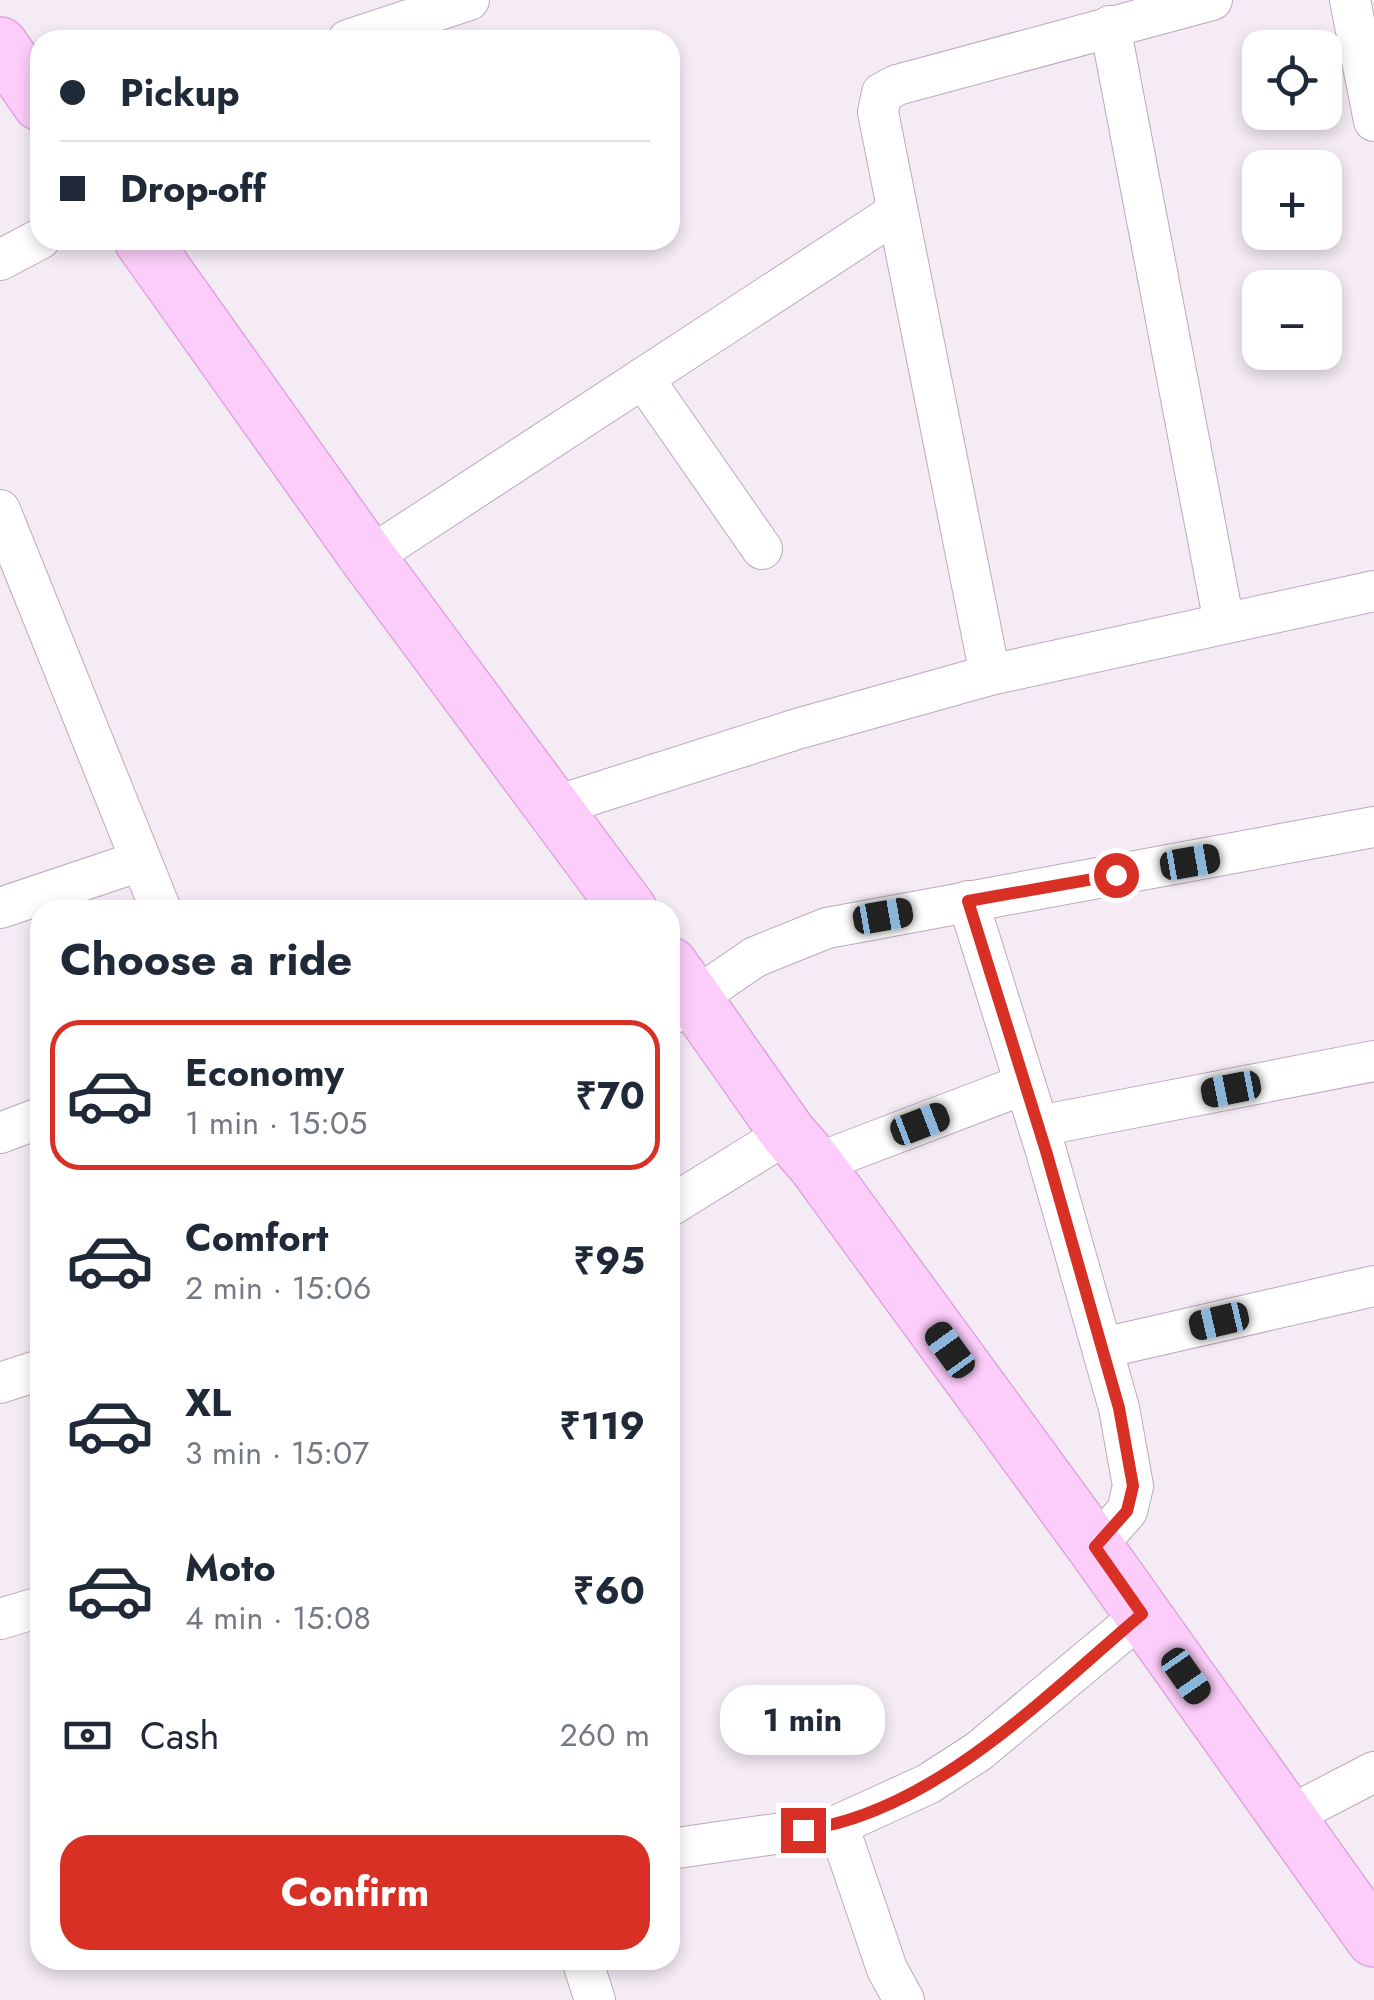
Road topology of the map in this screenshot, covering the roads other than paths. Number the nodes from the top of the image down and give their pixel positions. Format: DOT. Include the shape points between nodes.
graph roads {
  1 [pos="469,0"];
  2 [pos="1212,0"];
  3 [pos="1350,0"];
  4 [pos="1100,19"];
  5 [pos="378,30"];
  6 [pos="0,44"];
  7 [pos="30,88"];
  8 [pos="1374,121"];
  9 [pos="897,212"];
  10 [pos="30,244"];
  11 [pos="149,250"];
  12 [pos="0,260"];
  13 [pos="643,378"];
  14 [pos="0,510"];
  15 [pos="762,548"];
  16 [pos="368,558"];
  17 [pos="1374,591"];
  18 [pos="1224,622"];
  19 [pos="990,675"];
  20 [pos="553,806"];
  21 [pos="1374,828"];
  22 [pos="140,861"];
  23 [pos="157,900"];
  24 [pos="623,900"];
  25 [pos="968,901"];
  26 [pos="0,908"];
  27 [pos="680,992"];
  28 [pos="680,996"];
  29 [pos="1374,1061"];
  30 [pos="1026,1084"];
  31 [pos="30,1122"];
  32 [pos="1039,1126"];
  33 [pos="0,1133"];
  34 [pos="802,1148"];
  35 [pos="680,1202"];
  36 [pos="1374,1286"];
  37 [pos="1103,1348"];
  38 [pos="30,1374"];
  39 [pos="0,1384"];
  40 [pos="1095,1547"];
  41 [pos="30,1610"];
  42 [pos="1142,1614"];
  43 [pos="0,1619"];
  44 [pos="1374,1772"];
  45 [pos="1288,1816"];
  46 [pos="838,1825"];
  47 [pos="680,1848"];
  48 [pos="1374,1939"];
  49 [pos="585,1970"];
  50 [pos="595,2000"];
  51 [pos="904,2000"];
  1 -- 5 [label="street"];
  2 -- 4 [label="street"];
  3 -- 8 [label="street"];
  4 -- 9 [label="street" via="882,93 878,112"];
  4 -- 18 [label="street"];
  6 -- 7 [label="main road"];
  9 -- 13 [label="street"];
  9 -- 19 [label="street"];
  10 -- 12 [label="street"];
  11 -- 16 [label="main road"];
  13 -- 15 [label="street"];
  13 -- 16 [label="street"];
  14 -- 22 [label="street"];
  16 -- 20 [label="main road"];
  17 -- 18 [label="street"];
  18 -- 19 [label="street"];
  19 -- 20 [label="street"];
  20 -- 24 [label="main road"];
  21 -- 25 [label="street"];
  22 -- 23 [label="street"];
  22 -- 26 [label="street"];
  25 -- 27 [label="street" via="827,928"];
  25 -- 30 [label="street"];
  28 -- 34 [label="main road"];
  29 -- 32 [label="street"];
  30 -- 32 [label="street"];
  30 -- 34 [label="street"];
  31 -- 33 [label="street"];
  32 -- 37 [label="street"];
  34 -- 35 [label="street"];
  34 -- 40 [label="main road"];
  36 -- 37 [label="street"];
  37 -- 40 [label="street" via="1133,1486 1127,1511"];
  38 -- 39 [label="street"];
  40 -- 42 [label="main road"];
  41 -- 43 [label="street"];
  42 -- 45 [label="main road"];
  42 -- 46 [label="street" via="979,1751 928,1784"];
  44 -- 45 [label="street"];
  45 -- 48 [label="main road"];
  46 -- 47 [label="street"];
  46 -- 51 [label="street"];
  49 -- 50 [label="street"];
}
